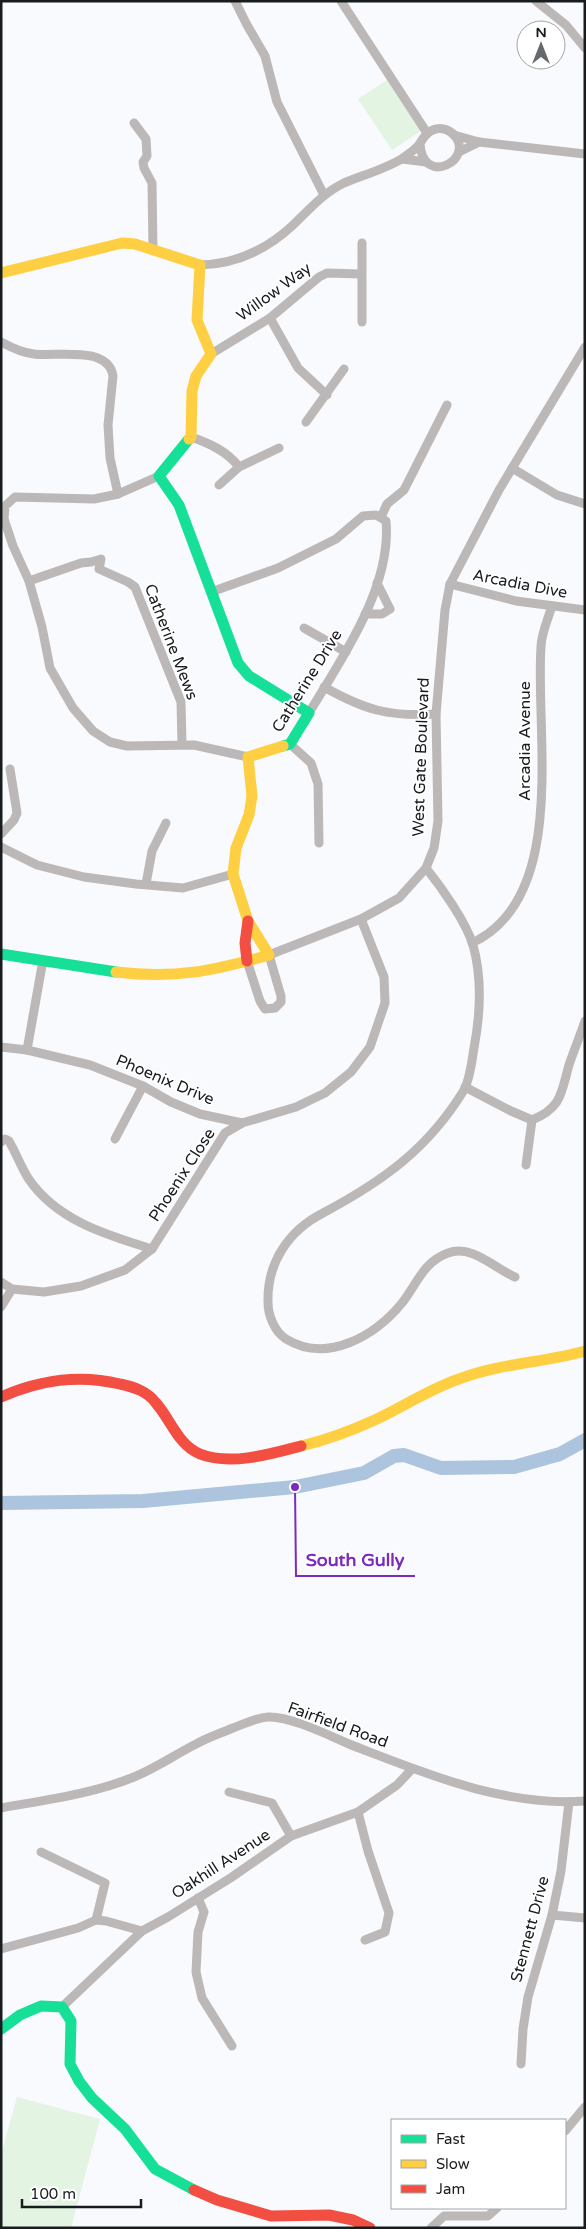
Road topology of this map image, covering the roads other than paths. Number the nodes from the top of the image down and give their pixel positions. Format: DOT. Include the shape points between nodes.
graph roads {
  1 [pos="235,1"];
  2 [pos="536,1"];
  3 [pos="344,2"];
  4 [pos="585,48"];
  5 [pos="134,123"];
  6 [pos="427,133"];
  7 [pos="454,135"];
  8 [pos="479,142"];
  9 [pos="420,144"];
  10 [pos="459,152"];
  11 [pos="585,154"];
  12 [pos="402,159"];
  13 [pos="426,162"];
  14 [pos="324,195"];
  15 [pos="362,243"];
  16 [pos="153,250"];
  17 [pos="200,265"];
  18 [pos="1,273"];
  19 [pos="362,274"];
  20 [pos="270,318"];
  21 [pos="362,322"];
  22 [pos="1,342"];
  23 [pos="585,347"];
  24 [pos="211,354"];
  25 [pos="344,369"];
  26 [pos="327,395"];
  27 [pos="447,405"];
  28 [pos="306,422"];
  29 [pos="191,438"];
  30 [pos="279,448"];
  31 [pos="239,467"];
  32 [pos="512,468"];
  33 [pos="158,476"];
  34 [pos="219,485"];
  35 [pos="118,494"];
  36 [pos="585,504"];
  37 [pos="381,517"];
  38 [pos="29,581"];
  39 [pos="377,583"];
  40 [pos="450,584"];
  41 [pos="211,592"];
  42 [pos="552,606"];
  43 [pos="585,610"];
  44 [pos="365,614"];
  45 [pos="304,628"];
  46 [pos="346,652"];
  47 [pos="324,688"];
  48 [pos="309,712"];
  49 [pos="436,714"];
  50 [pos="182,744"];
  51 [pos="290,744"];
  52 [pos="248,758"];
  53 [pos="10,769"];
  54 [pos="166,823"];
  55 [pos="1,834"];
  56 [pos="319,843"];
  57 [pos="1,847"];
  58 [pos="426,868"];
  59 [pos="233,874"];
  60 [pos="146,884"];
  61 [pos="361,919"];
  62 [pos="248,921"];
  63 [pos="472,943"];
  64 [pos="1,954"];
  65 [pos="269,955"];
  66 [pos="43,960"];
  67 [pos="247,961"];
  68 [pos="585,1021"];
  69 [pos="1,1047"];
  70 [pos="27,1050"];
  71 [pos="143,1086"];
  72 [pos="465,1087"];
  73 [pos="532,1120"];
  74 [pos="242,1122"];
  75 [pos="115,1139"];
  76 [pos="1,1142"];
  77 [pos="526,1165"];
  78 [pos="152,1249"];
  79 [pos="515,1277"];
  80 [pos="1,1282"];
  81 [pos="12,1289"];
  82 [pos="1,1307"];
  83 [pos="585,1351"];
  84 [pos="1,1398"];
  85 [pos="412,1769"];
  86 [pos="230,1792"];
  87 [pos="585,1801"];
  88 [pos="569,1802"];
  89 [pos="1,1808"];
  90 [pos="358,1812"];
  91 [pos="291,1836"];
  92 [pos="41,1852"];
  93 [pos="198,1898"];
  94 [pos="552,1915"];
  95 [pos="585,1918"];
  96 [pos="96,1920"];
  97 [pos="142,1931"];
  98 [pos="365,1940"];
  99 [pos="1,1949"];
  100 [pos="62,2008"];
  101 [pos="1,2029"];
  102 [pos="232,2046"];
  103 [pos="521,2064"];
  104 [pos="585,2107"];
  105 [pos="566,2131"];
  106 [pos="496,2209"];
  107 [pos="370,2228"];
  108 [pos="431,2228"];
  1 -- 14 [label="street" via="265,56 276,102"];
  2 -- 4 [label="street" via="566,25"];
  3 -- 6 [label="street"];
  5 -- 16 [label="street" via="146,139 144,168 152,183"];
  6 -- 7 [label="street" via="441,129"];
  6 -- 9 [label="street"];
  7 -- 8 [label="street"];
  7 -- 10 [label="street"];
  8 -- 10 [label="street"];
  8 -- 11 [label="street"];
  9 -- 12 [label="street"];
  9 -- 13 [label="street"];
  10 -- 13 [label="street" via="446,167 435,167"];
  12 -- 13 [label="street"];
  12 -- 14 [label="street"];
  14 -- 17 [label="street" via="290,228 254,254"];
  15 -- 19 [label="street"];
  16 -- 17 [label="street"];
  16 -- 18 [label="street" via="135,244 116,244"];
  17 -- 24 [label="street" via="197,320"];
  19 -- 20 [label="street, Willow Way" via="327,273"];
  19 -- 21 [label="street"];
  20 -- 24 [label="street, Willow Way"];
  20 -- 26 [label="street" via="298,368"];
  22 -- 35 [label="street" via="24,353 81,355 108,362 113,376 108,425 110,458"];
  23 -- 32 [label="street, West Gate Boulevard"];
  24 -- 29 [label="street, Willow Way" via="196,376 192,391"];
  25 -- 26 [label="street"];
  26 -- 28 [label="street"];
  27 -- 37 [label="street" via="404,490 387,504"];
  29 -- 31 [label="street" via="227,454"];
  29 -- 33 [label="street"];
  30 -- 31 [label="street"];
  31 -- 34 [label="street"];
  32 -- 36 [label="street" via="557,495"];
  32 -- 40 [label="street, West Gate Boulevard"];
  33 -- 35 [label="street"];
  33 -- 41 [label="street" via="179,505"];
  35 -- 38 [label="street" via="94,499 11,499 5,506 4,519"];
  37 -- 39 [label="street, Catherine Drive" via="386,521 387,530"];
  37 -- 41 [label="street" via="363,516 336,539 278,568"];
  38 -- 50 [label="street" via="50,668 73,708 92,731 110,742 127,746"];
  38 -- 50 [label="street, Catherine Mews" via="101,559 99,569 135,587 181,702"];
  39 -- 44 [label="street, Catherine Drive"];
  39 -- 44 [label="street" via="390,609 382,614"];
  40 -- 42 [label="street, Arcadia Dive" via="516,601"];
  40 -- 49 [label="street, West Gate Boulevard"];
  41 -- 48 [label="street" via="238,663 249,676"];
  42 -- 43 [label="street, Arcadia Dive"];
  42 -- 63 [label="street, Arcadia Avenue" via="541,644 539,705 543,776 538,834 531,867 520,895 505,918 486,936"];
  44 -- 46 [label="street, Catherine Drive"];
  45 -- 46 [label="street"];
  46 -- 47 [label="street, Catherine Drive"];
  47 -- 48 [label="street, Catherine Drive"];
  47 -- 49 [label="street" via="378,712 407,716"];
  48 -- 51 [label="street, Catherine Drive"];
  49 -- 58 [label="street, West Gate Boulevard" via="438,821 434,848"];
  50 -- 52 [label="street"];
  51 -- 52 [label="street, Catherine Drive"];
  51 -- 56 [label="street" via="310,763 318,784"];
  52 -- 59 [label="street" via="252,796 236,848"];
  53 -- 55 [label="street" via="17,813"];
  54 -- 60 [label="street" via="152,851"];
  57 -- 60 [label="street" via="37,865 56,870 84,877"];
  58 -- 61 [label="street, West Gate Boulevard" via="400,898"];
  58 -- 63 [label="street" via="446,893"];
  59 -- 60 [label="street" via="183,888"];
  59 -- 62 [label="street"];
  61 -- 65 [label="street, West Gate Boulevard"];
  61 -- 74 [label="street, Phoenix Drive" via="384,978 385,1003 370,1047 350,1072 324,1093 296,1108"];
  62 -- 65 [label="street"];
  62 -- 67 [label="street"];
  63 -- 72 [label="street" via="477,964 478,1026"];
  64 -- 66 [label="street, West Gate Boulevard"];
  65 -- 67 [label="street, West Gate Boulevard"];
  65 -- 67 [label="street" via="281,996 279,1006 270,1009 265,1009 260,1001"];
  66 -- 67 [label="street, West Gate Boulevard" via="120,974 177,975"];
  66 -- 70 [label="street"];
  68 -- 73 [label="street" via="561,1097 553,1108"];
  69 -- 70 [label="street, Phoenix Drive"];
  70 -- 71 [label="street, Phoenix Drive" via="90,1065"];
  71 -- 74 [label="street, Phoenix Drive" via="200,1114"];
  71 -- 75 [label="street"];
  72 -- 73 [label="street"];
  72 -- 79 [label="street" via="440,1123 406,1160 378,1182 316,1216 290,1236 276,1258 268,1285 268,1310 278,1334 298,1346 317,1350 344,1346 368,1334 402,1303 423,1269 449,1252 476,1255"];
  73 -- 77 [label="street"];
  74 -- 78 [label="street, Phoenix Close" via="225,1133"];
  76 -- 78 [label="street" via="5,1139 10,1141 28,1178 59,1210 94,1230"];
  78 -- 81 [label="street, Phoenix Close" via="125,1270 81,1286 44,1292"];
  80 -- 81 [label="street, Phoenix Close"];
  81 -- 82 [label="street"];
  83 -- 84 [label="street" via="483,1371 443,1384 340,1435 291,1448 230,1458 202,1455 191,1450 180,1441 161,1407 138,1389 94,1379 66,1378 38,1383"];
  85 -- 88 [label="street, Fairfield Road" via="503,1795"];
  85 -- 89 [label="street, Fairfield Road" via="313,1729 268,1717 251,1720 199,1742 136,1776 109,1786"];
  85 -- 90 [label="street, Oakhill Avenue" via="397,1785"];
  86 -- 91 [label="street" via="272,1803"];
  87 -- 88 [label="street, Fairfield Road"];
  88 -- 94 [label="street, Stennett Drive"];
  90 -- 91 [label="street, Oakhill Avenue"];
  90 -- 98 [label="street" via="389,1913 385,1932"];
  91 -- 93 [label="street, Oakhill Avenue"];
  92 -- 96 [label="street" via="104,1883"];
  93 -- 97 [label="street, Oakhill Avenue"];
  93 -- 102 [label="street" via="204,1912 198,1932 196,1972 202,1998"];
  94 -- 95 [label="street"];
  94 -- 103 [label="street, Stennett Drive" via="528,1997"];
  96 -- 97 [label="street"];
  96 -- 99 [label="street"];
  97 -- 100 [label="street, Oakhill Avenue"];
  100 -- 101 [label="street" via="41,2006 20,2015"];
  100 -- 107 [label="street" via="71,2021 70,2064 79,2081 92,2098 126,2129 155,2169 217,2200 271,2216 329,2215"];
  104 -- 105 [label="street"];
  106 -- 108 [label="street" via="488,2216 444,2216"];
}
